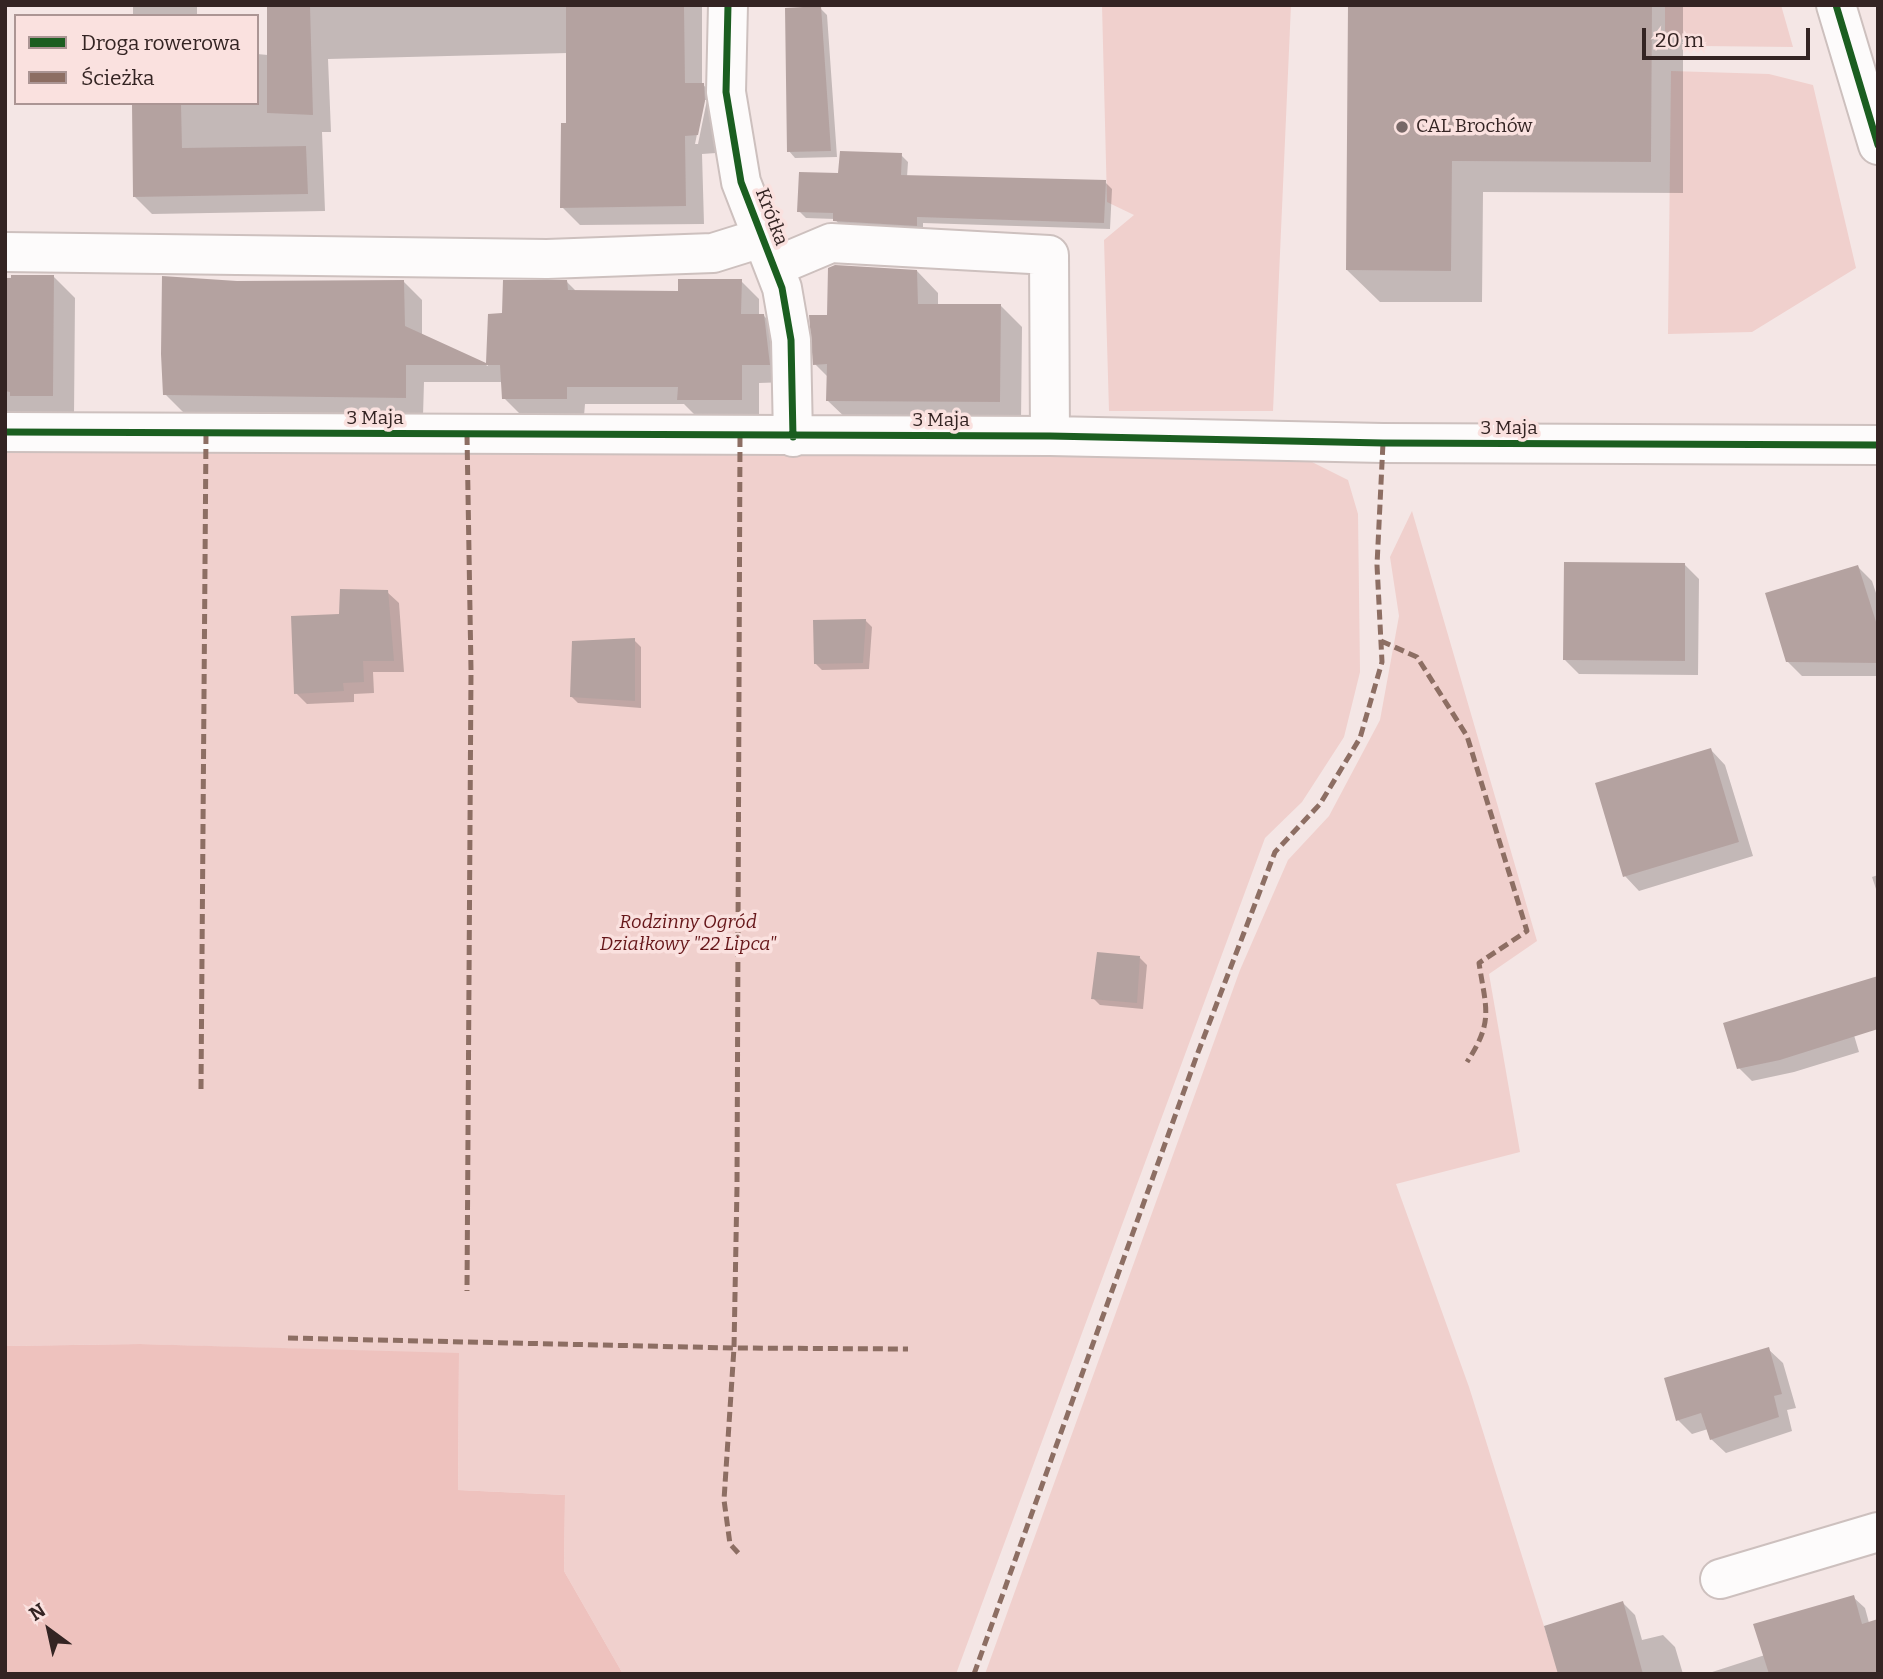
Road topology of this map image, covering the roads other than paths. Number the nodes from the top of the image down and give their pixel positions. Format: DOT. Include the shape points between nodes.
graph roads {
  1 [pos="728,5"];
  2 [pos="1836,5"];
  3 [pos="1878,145"];
  4 [pos="767,252"];
  5 [pos="5,253"];
  6 [pos="5,432"];
  7 [pos="1049,436"];
  8 [pos="793,438"];
  9 [pos="1878,445"];
  10 [pos="1878,1532"];
  11 [pos="1720,1580"];
  1 -- 4 [label="street, Krótka" via="726,92 741,182"];
  2 -- 3 [label="street"];
  4 -- 5 [label="street" via="547,259"];
  4 -- 7 [label="street" via="831,243 1049,255"];
  4 -- 8 [label="street, Krótka" via="782,288 791,340"];
  6 -- 8 [label="street, 3 Maja"];
  7 -- 8 [label="street, 3 Maja"];
  7 -- 9 [label="street, 3 Maja"];
  10 -- 11 [label="street"];
}
